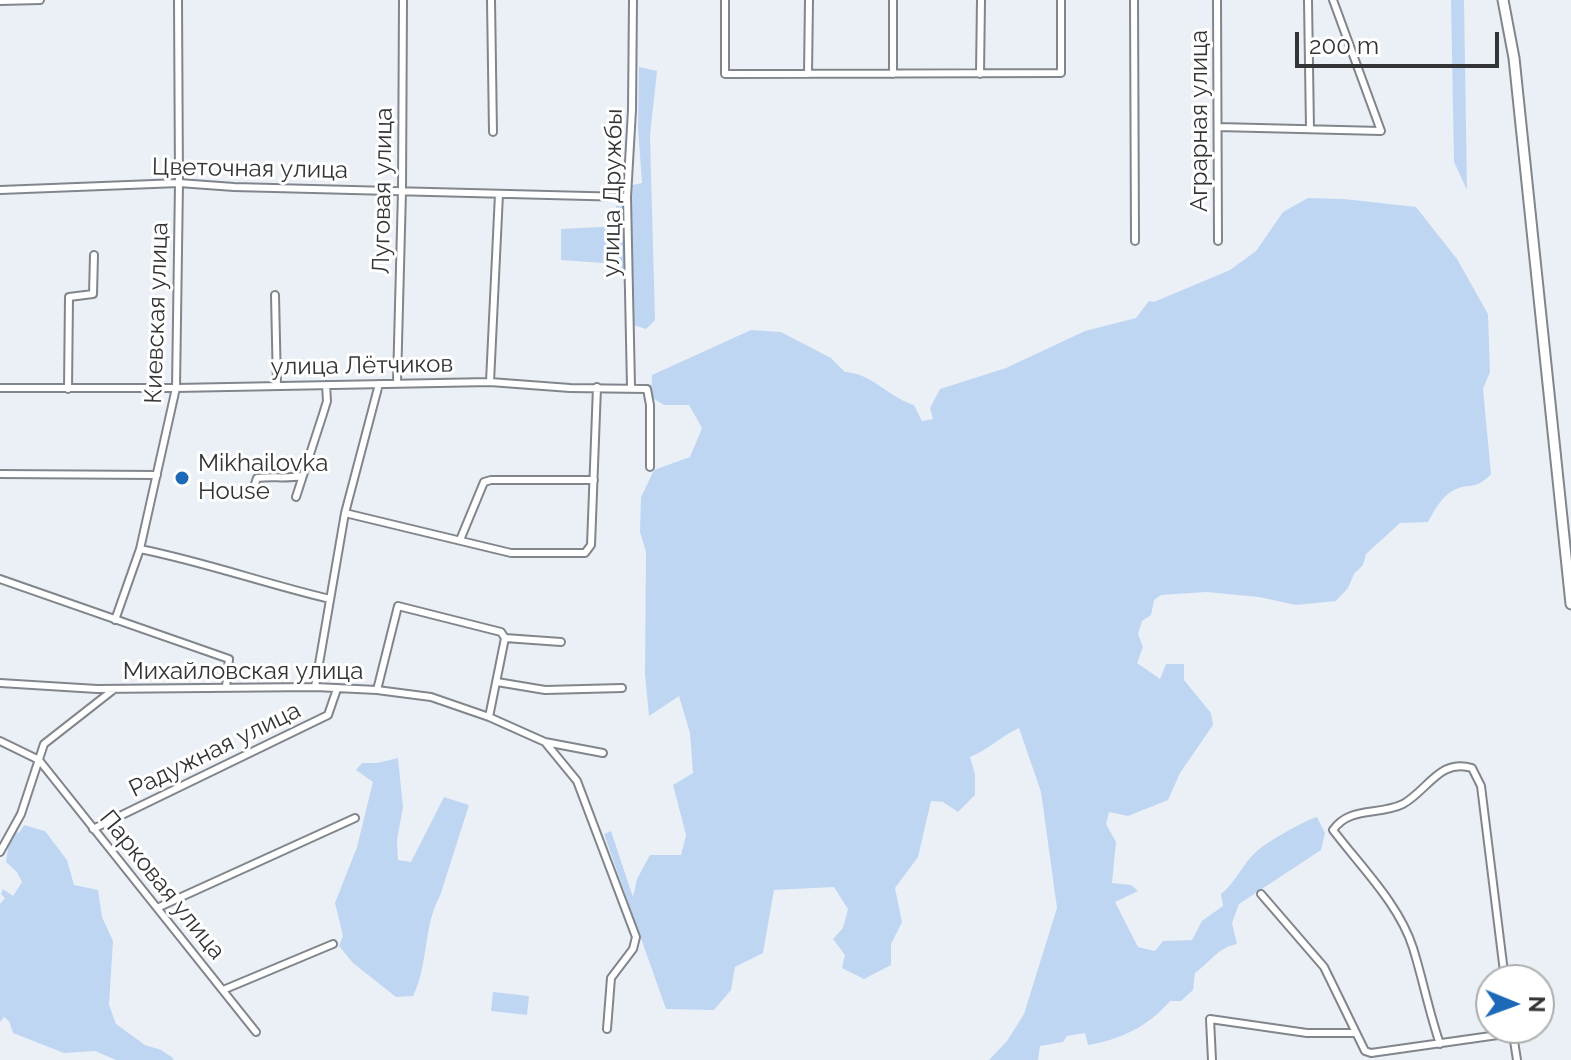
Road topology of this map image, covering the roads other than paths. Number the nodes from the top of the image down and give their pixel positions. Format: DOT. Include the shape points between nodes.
graph roads {
  1 [pos="40,0"];
  2 [pos="178,0"];
  3 [pos="403,0"];
  4 [pos="491,0"];
  5 [pos="633,0"];
  6 [pos="725,0"];
  7 [pos="809,0"];
  8 [pos="893,0"];
  9 [pos="981,0"];
  10 [pos="1061,0"];
  11 [pos="1134,0"];
  12 [pos="1217,0"];
  13 [pos="1308,0"];
  14 [pos="1333,0"];
  15 [pos="1503,0"];
  16 [pos="0,1"];
  17 [pos="808,74"];
  18 [pos="893,74"];
  19 [pos="980,74"];
  20 [pos="1218,127"];
  21 [pos="1310,129"];
  22 [pos="493,132"];
  23 [pos="179,183"];
  24 [pos="0,190"];
  25 [pos="402,191"];
  26 [pos="499,194"];
  27 [pos="627,197"];
  28 [pos="1135,241"];
  29 [pos="1218,241"];
  30 [pos="94,255"];
  31 [pos="275,295"];
  32 [pos="397,382"];
  33 [pos="490,382"];
  34 [pos="379,384"];
  35 [pos="326,385"];
  36 [pos="277,386"];
  37 [pos="597,387"];
  38 [pos="631,387"];
  39 [pos="0,388"];
  40 [pos="176,388"];
  41 [pos="68,389"];
  42 [pos="650,467"];
  43 [pos="0,474"];
  44 [pos="157,475"];
  45 [pos="302,476"];
  46 [pos="594,480"];
  47 [pos="254,487"];
  48 [pos="296,497"];
  49 [pos="345,513"];
  50 [pos="460,540"];
  51 [pos="140,549"];
  52 [pos="0,579"];
  53 [pos="330,599"];
  54 [pos="1571,604"];
  55 [pos="115,620"];
  56 [pos="505,638"];
  57 [pos="561,642"];
  58 [pos="497,682"];
  59 [pos="0,683"];
  60 [pos="226,687"];
  61 [pos="315,687"];
  62 [pos="622,688"];
  63 [pos="337,689"];
  64 [pos="113,690"];
  65 [pos="377,690"];
  66 [pos="489,717"];
  67 [pos="0,741"];
  68 [pos="545,742"];
  69 [pos="603,753"];
  70 [pos="39,760"];
  71 [pos="355,818"];
  72 [pos="93,829"];
  73 [pos="0,852"];
  74 [pos="1261,894"];
  75 [pos="157,908"];
  76 [pos="333,944"];
  77 [pos="1503,964"];
  78 [pos="223,990"];
  79 [pos="607,1029"];
  80 [pos="256,1032"];
  81 [pos="1355,1033"];
  82 [pos="1475,1037"];
  83 [pos="1440,1044"];
  84 [pos="1212,1060"];
  1 -- 16 [label="street"];
  2 -- 23 [label="street, Киевская улица"];
  3 -- 25 [label="street, Луговая улица"];
  4 -- 22 [label="street"];
  5 -- 27 [label="street, улица Дружбы"];
  6 -- 17 [label="street" via="725,74"];
  7 -- 17 [label="street"];
  8 -- 18 [label="street"];
  9 -- 19 [label="street"];
  10 -- 19 [label="street" via="1061,73"];
  11 -- 28 [label="street"];
  12 -- 20 [label="street, Аграрная улица"];
  13 -- 21 [label="street"];
  14 -- 21 [label="street" via="1381,131"];
  15 -- 54 [label="main road"];
  17 -- 18 [label="street"];
  18 -- 19 [label="street"];
  20 -- 21 [label="street"];
  20 -- 29 [label="street, Аграрная улица"];
  23 -- 24 [label="street, Цветочная улица"];
  23 -- 25 [label="street, Цветочная улица"];
  23 -- 40 [label="street, Киевская улица"];
  25 -- 26 [label="street, Цветочная улица"];
  25 -- 32 [label="street, Луговая улица"];
  26 -- 27 [label="street, Цветочная улица"];
  26 -- 33 [label="street"];
  27 -- 38 [label="street, улица Дружбы"];
  30 -- 41 [label="street" via="93,294 69,297"];
  31 -- 36 [label="street"];
  32 -- 33 [label="street, улица Лётчиков"];
  32 -- 34 [label="street, улица Лётчиков"];
  33 -- 37 [label="street, улица Лётчиков"];
  34 -- 35 [label="street, улица Лётчиков"];
  34 -- 49 [label="street"];
  35 -- 36 [label="street, улица Лётчиков"];
  35 -- 45 [label="street" via="327,401"];
  36 -- 40 [label="street, улица Лётчиков"];
  37 -- 38 [label="street, улица Лётчиков"];
  37 -- 46 [label="street"];
  38 -- 42 [label="street" via="647,389"];
  39 -- 41 [label="street, улица Лётчиков"];
  40 -- 41 [label="street, улица Лётчиков"];
  40 -- 44 [label="street, Киевская улица"];
  43 -- 44 [label="street"];
  44 -- 51 [label="street, Киевская улица"];
  45 -- 47 [label="street" via="260,477"];
  45 -- 48 [label="street"];
  46 -- 50 [label="street" via="484,482"];
  46 -- 50 [label="street" via="585,553 511,553"];
  49 -- 50 [label="street"];
  49 -- 53 [label="street"];
  51 -- 53 [label="street"];
  51 -- 55 [label="street, Киевская улица"];
  52 -- 55 [label="street"];
  53 -- 61 [label="street"];
  55 -- 60 [label="street" via="229,659"];
  56 -- 57 [label="street"];
  56 -- 58 [label="street"];
  56 -- 65 [label="street" via="501,632 398,606"];
  58 -- 62 [label="street" via="545,690"];
  58 -- 66 [label="street"];
  59 -- 64 [label="street, Михайловская улица"];
  60 -- 61 [label="street, Михайловская улица"];
  60 -- 64 [label="street, Михайловская улица"];
  61 -- 63 [label="street, Михайловская улица"];
  63 -- 65 [label="street, Михайловская улица"];
  63 -- 72 [label="street, Радужная улица" via="328,715"];
  64 -- 70 [label="street" via="44,744"];
  65 -- 66 [label="street, Михайловская улица" via="431,697"];
  66 -- 68 [label="street, Михайловская улица"];
  67 -- 70 [label="street"];
  68 -- 69 [label="street"];
  68 -- 79 [label="street, Михайловская улица" via="577,781 636,937 611,978"];
  70 -- 72 [label="street, Парковая улица"];
  70 -- 73 [label="street" via="21,814"];
  71 -- 75 [label="street"];
  72 -- 75 [label="street, Парковая улица"];
  74 -- 81 [label="street" via="1324,967"];
  75 -- 78 [label="street, Парковая улица"];
  76 -- 78 [label="street"];
  77 -- 83 [label="street" via="1481,786 1472,768 1460,764 1443,770 1402,804 1341,820 1333,830 1398,915 1413,947"];
  78 -- 80 [label="street, Парковая улица"];
  81 -- 83 [label="street" via="1371,1053"];
  81 -- 84 [label="street" via="1307,1033 1210,1019"];
  82 -- 83 [label="street"];
}
